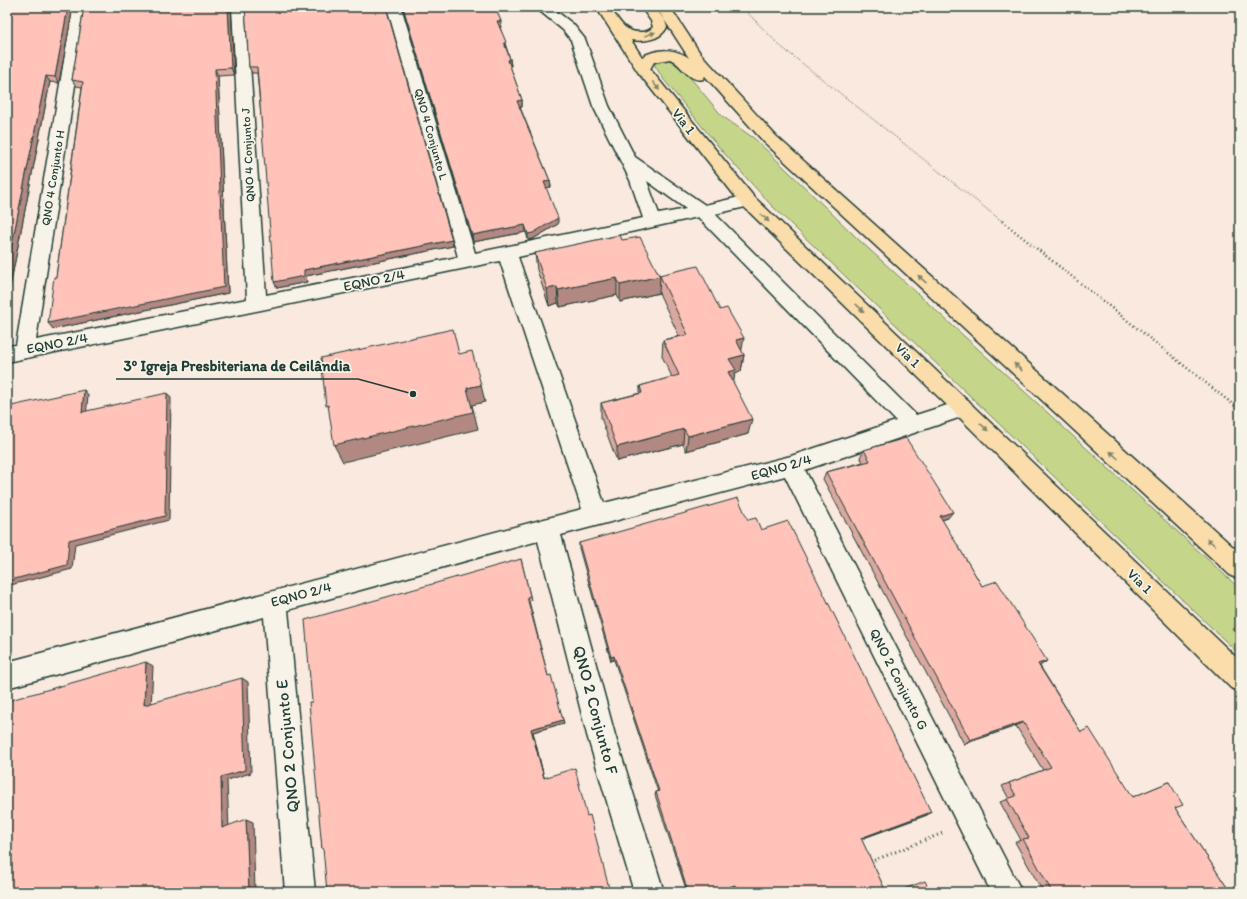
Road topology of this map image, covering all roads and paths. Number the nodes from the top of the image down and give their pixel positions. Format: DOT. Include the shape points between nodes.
graph roads {
  1 [pos="80,7"];
  2 [pos="239,7"];
  3 [pos="394,7"];
  4 [pos="542,7"];
  5 [pos="603,7"];
  6 [pos="648,7"];
  7 [pos="663,7"];
  8 [pos="742,7"];
  9 [pos="616,28"];
  10 [pos="643,69"];
  11 [pos="770,139"];
  12 [pos="629,161"];
  13 [pos="748,201"];
  14 [pos="702,211"];
  15 [pos="653,221"];
  16 [pos="506,254"];
  17 [pos="468,260"];
  18 [pos="257,304"];
  19 [pos="16,352"];
  20 [pos="964,408"];
  21 [pos="1240,410"];
  22 [pos="912,424"];
  23 [pos="791,465"];
  24 [pos="596,515"];
  25 [pos="547,528"];
  26 [pos="1240,568"];
  27 [pos="275,601"];
  28 [pos="7,675"];
  29 [pos="1240,679"];
  30 [pos="972,822"];
  31 [pos="863,864"];
  32 [pos="300,892"];
  33 [pos="649,892"];
  34 [pos="1006,892"];
  1 -- 19 [label="street, QNO 4 Conjunto H"];
  2 -- 18 [label="street, QNO 4 Conjunto J"];
  3 -- 17 [label="street, QNO 4 Conjunto L"];
  4 -- 12 [label="street" via="568,27 578,39 601,106"];
  5 -- 9 [label="main road, Via 1"];
  9 -- 6 [label="main road, one-way" via="632,36 648,36 656,32 659,23"];
  7 -- 11 [label="main road" via="695,56"];
  8 -- 21 [label="path" via="779,45"];
  9 -- 10 [label="main road, Via 1"];
  10 -- 11 [label="main road" via="648,59 654,56 674,55 684,59 728,113"];
  10 -- 13 [label="main road, Via 1, one-way"];
  26 -- 11 [label="main road, one-way"];
  12 -- 14 [label="street"];
  12 -- 15 [label="street"];
  13 -- 14 [label="street, EQNO 2/4"];
  13 -- 20 [label="main road, Via 1, one-way"];
  14 -- 15 [label="street, EQNO 2/4"];
  14 -- 22 [label="street"];
  15 -- 16 [label="street, EQNO 2/4"];
  16 -- 17 [label="street, EQNO 2/4"];
  16 -- 24 [label="street"];
  17 -- 18 [label="street, EQNO 2/4"];
  18 -- 19 [label="street, EQNO 2/4"];
  20 -- 22 [label="street, EQNO 2/4"];
  20 -- 29 [label="main road, Via 1, one-way"];
  22 -- 23 [label="street, EQNO 2/4"];
  23 -- 24 [label="street, EQNO 2/4"];
  23 -- 30 [label="street, QNO 2 Conjunto G"];
  24 -- 25 [label="street, EQNO 2/4"];
  25 -- 27 [label="street, EQNO 2/4"];
  25 -- 33 [label="street, QNO 2 Conjunto F" via="601,735"];
  27 -- 28 [label="street, EQNO 2/4"];
  27 -- 32 [label="street, QNO 2 Conjunto E"];
  30 -- 31 [label="path"];
  30 -- 34 [label="street, QNO 2 Conjunto G"];
}
